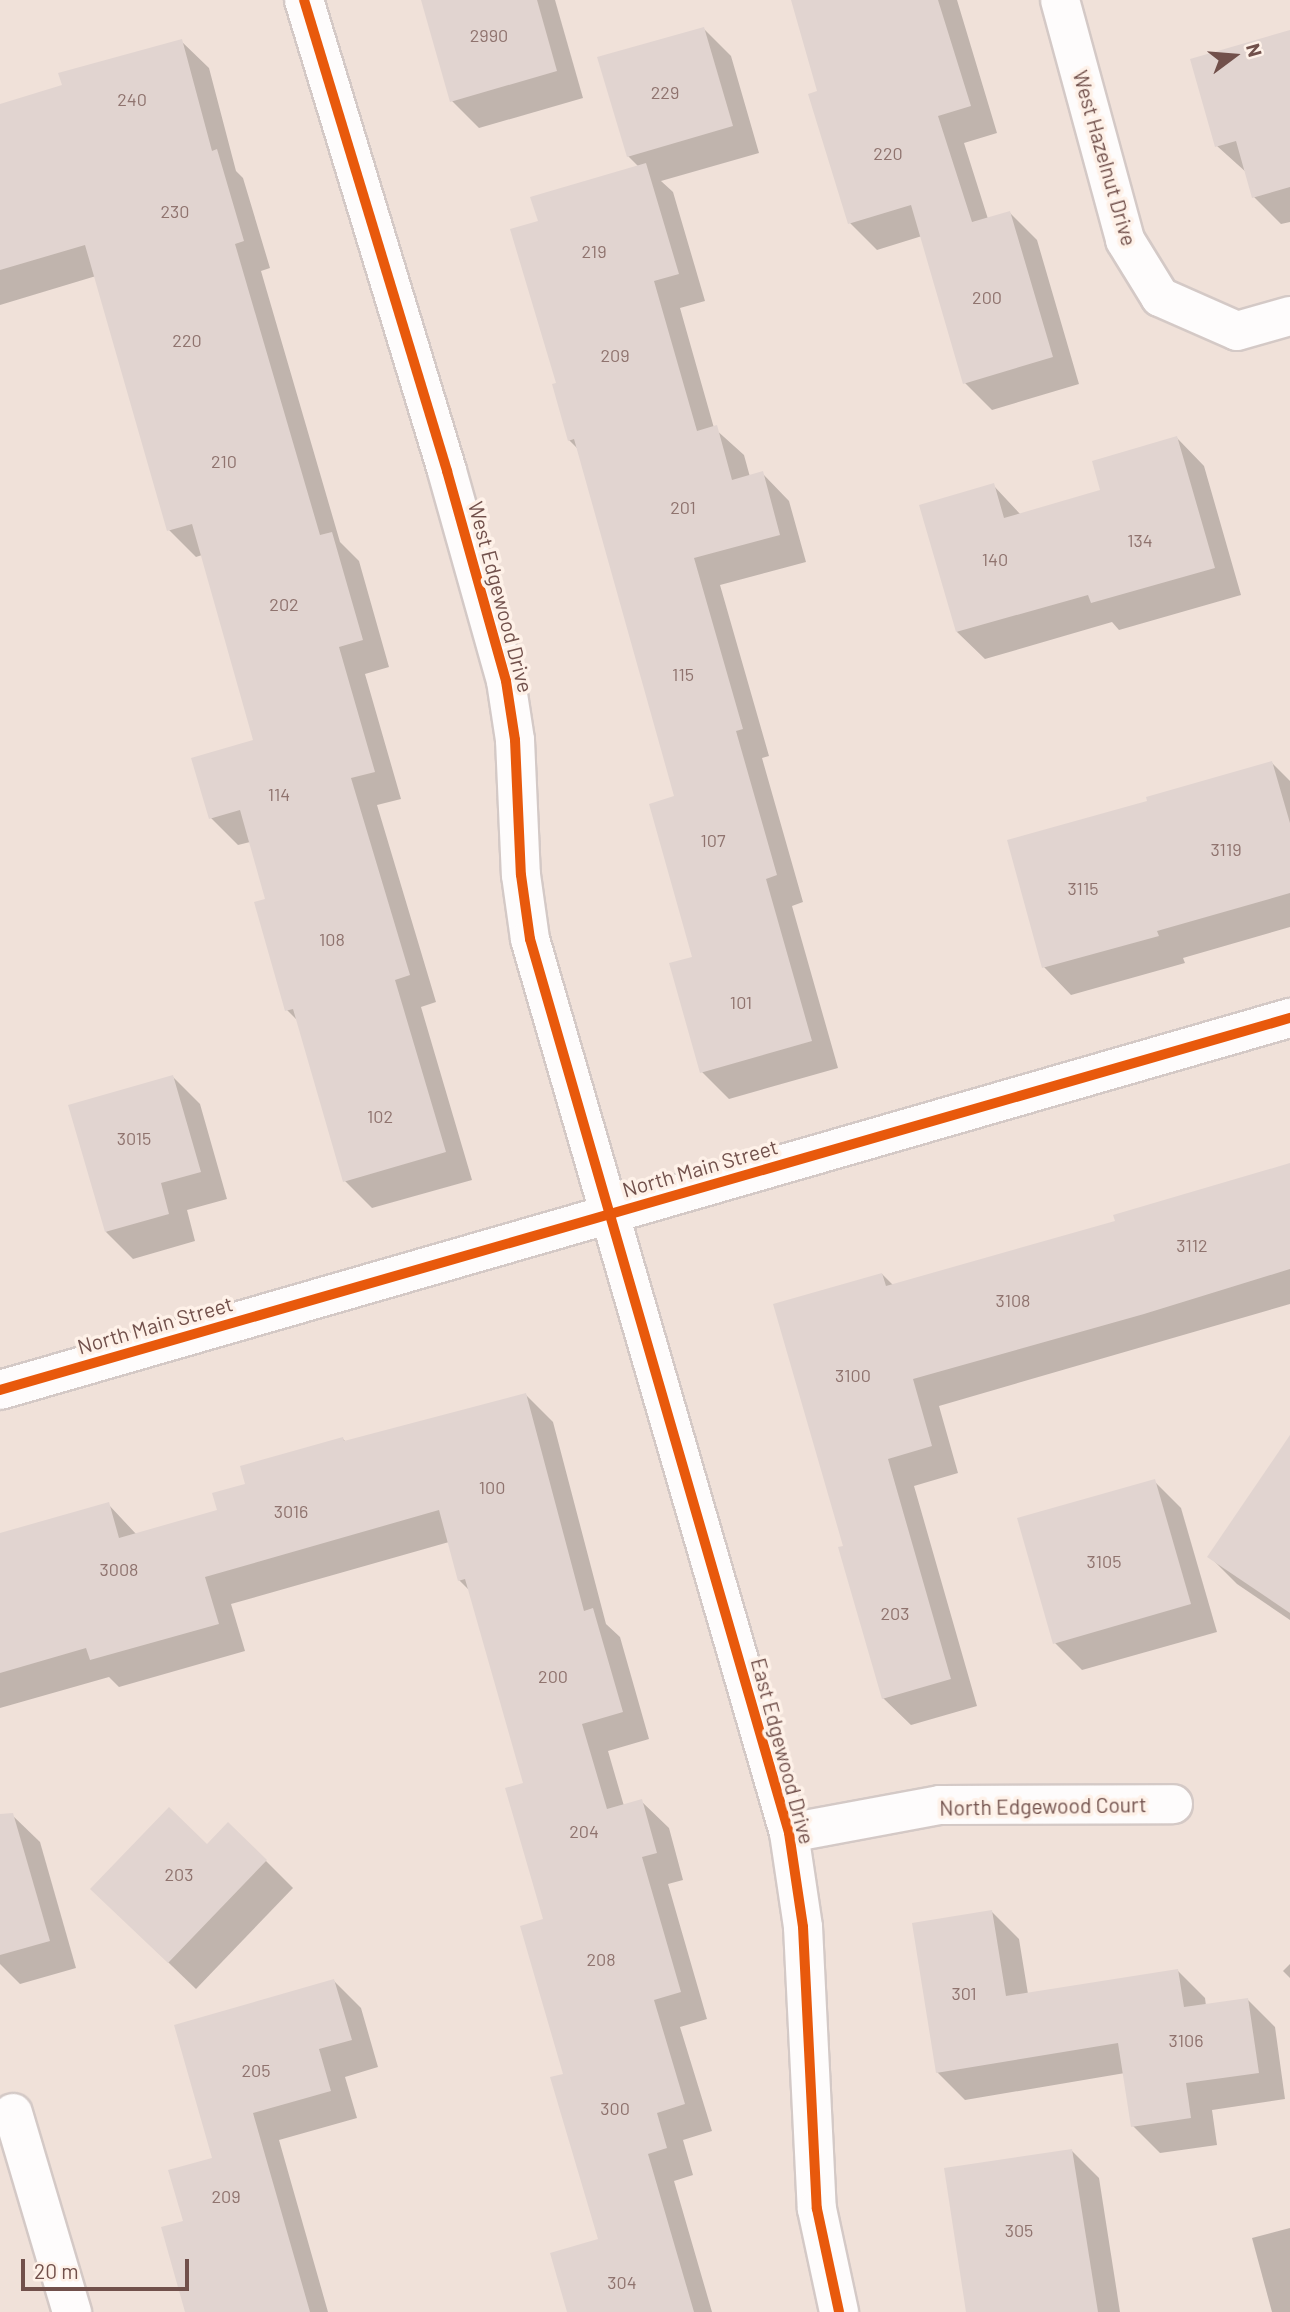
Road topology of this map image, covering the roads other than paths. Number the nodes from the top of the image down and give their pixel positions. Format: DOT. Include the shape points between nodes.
graph roads {
  1 [pos="304,0"];
  2 [pos="1060,0"];
  3 [pos="1290,316"];
  4 [pos="1290,1018"];
  5 [pos="608,1214"];
  6 [pos="0,1390"];
  7 [pos="1173,1804"];
  8 [pos="789,1833"];
  9 [pos="13,2113"];
  10 [pos="72,2312"];
  11 [pos="839,2312"];
  1 -- 5 [label="street, West Edgewood Drive" via="506,681 516,740 521,875 530,939"];
  2 -- 3 [label="street, West Hazelnut Drive" via="1125,240 1160,297 1237,331"];
  4 -- 5 [label="street, North Main Street"];
  5 -- 6 [label="street, North Main Street"];
  5 -- 8 [label="street, East Edgewood Drive"];
  7 -- 8 [label="street, North Edgewood Court" via="940,1805"];
  8 -- 11 [label="street, East Edgewood Drive" via="803,1927 817,2209"];
  9 -- 10 [label="street"];
}
